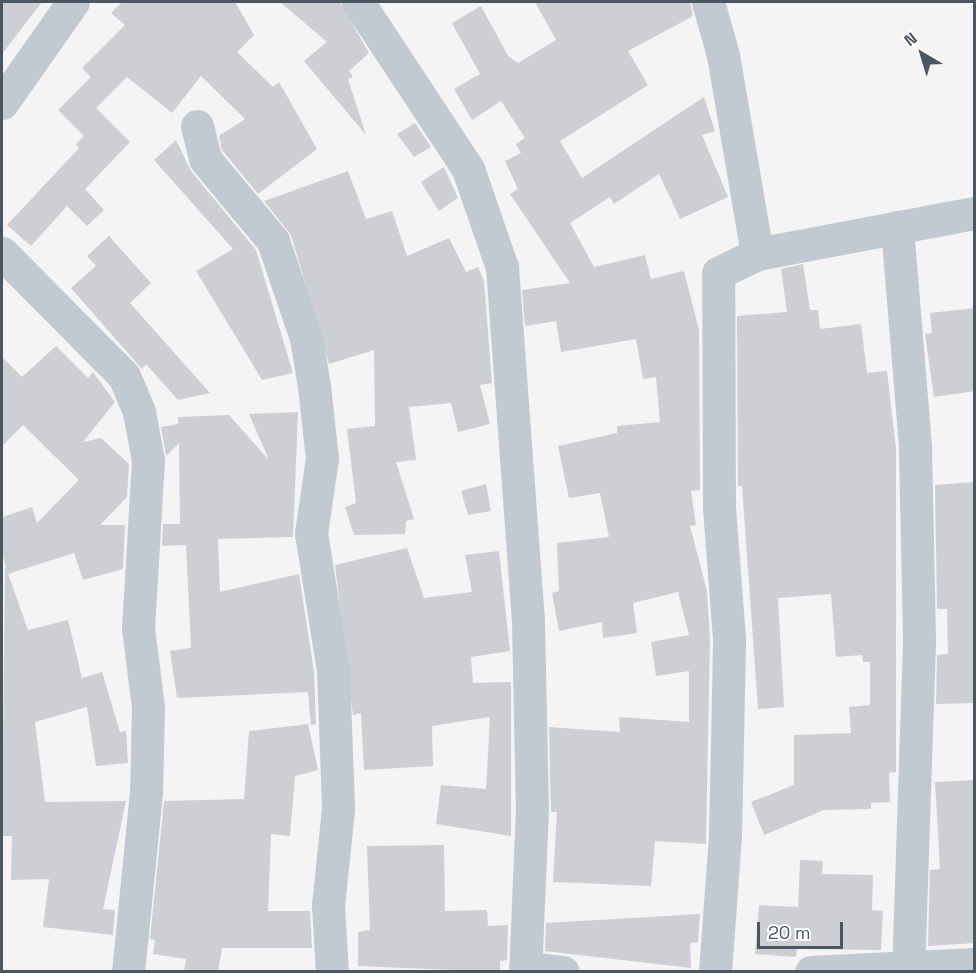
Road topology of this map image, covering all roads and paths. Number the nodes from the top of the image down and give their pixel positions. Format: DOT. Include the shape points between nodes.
graph roads {
  1 [pos="73,2"];
  2 [pos="358,2"];
  3 [pos="708,2"];
  4 [pos="2,103"];
  5 [pos="197,126"];
  6 [pos="975,213"];
  7 [pos="897,227"];
  8 [pos="2,253"];
  9 [pos="757,254"];
  10 [pos="975,964"];
  11 [pos="907,968"];
  12 [pos="525,970"];
  13 [pos="128,972"];
  14 [pos="332,972"];
  15 [pos="563,972"];
  16 [pos="715,972"];
  17 [pos="811,972"];
  1 -- 4 [label="street"];
  2 -- 12 [label="street" via="468,169 502,267 528,621 531,808"];
  3 -- 9 [label="street" via="723,55"];
  5 -- 14 [label="street" via="205,159 273,241 303,328 313,376 322,458 311,533 333,670 338,809 328,905"];
  6 -- 7 [label="street"];
  7 -- 9 [label="street"];
  7 -- 11 [label="street" via="915,448 919,642"];
  8 -- 13 [label="street" via="124,376 139,411 146,450 138,628 148,707 146,792"];
  9 -- 16 [label="street" via="718,273 716,303 719,508 729,638 725,836"];
  10 -- 11 [label="street"];
  11 -- 17 [label="street"];
  12 -- 15 [label="street"];
}
